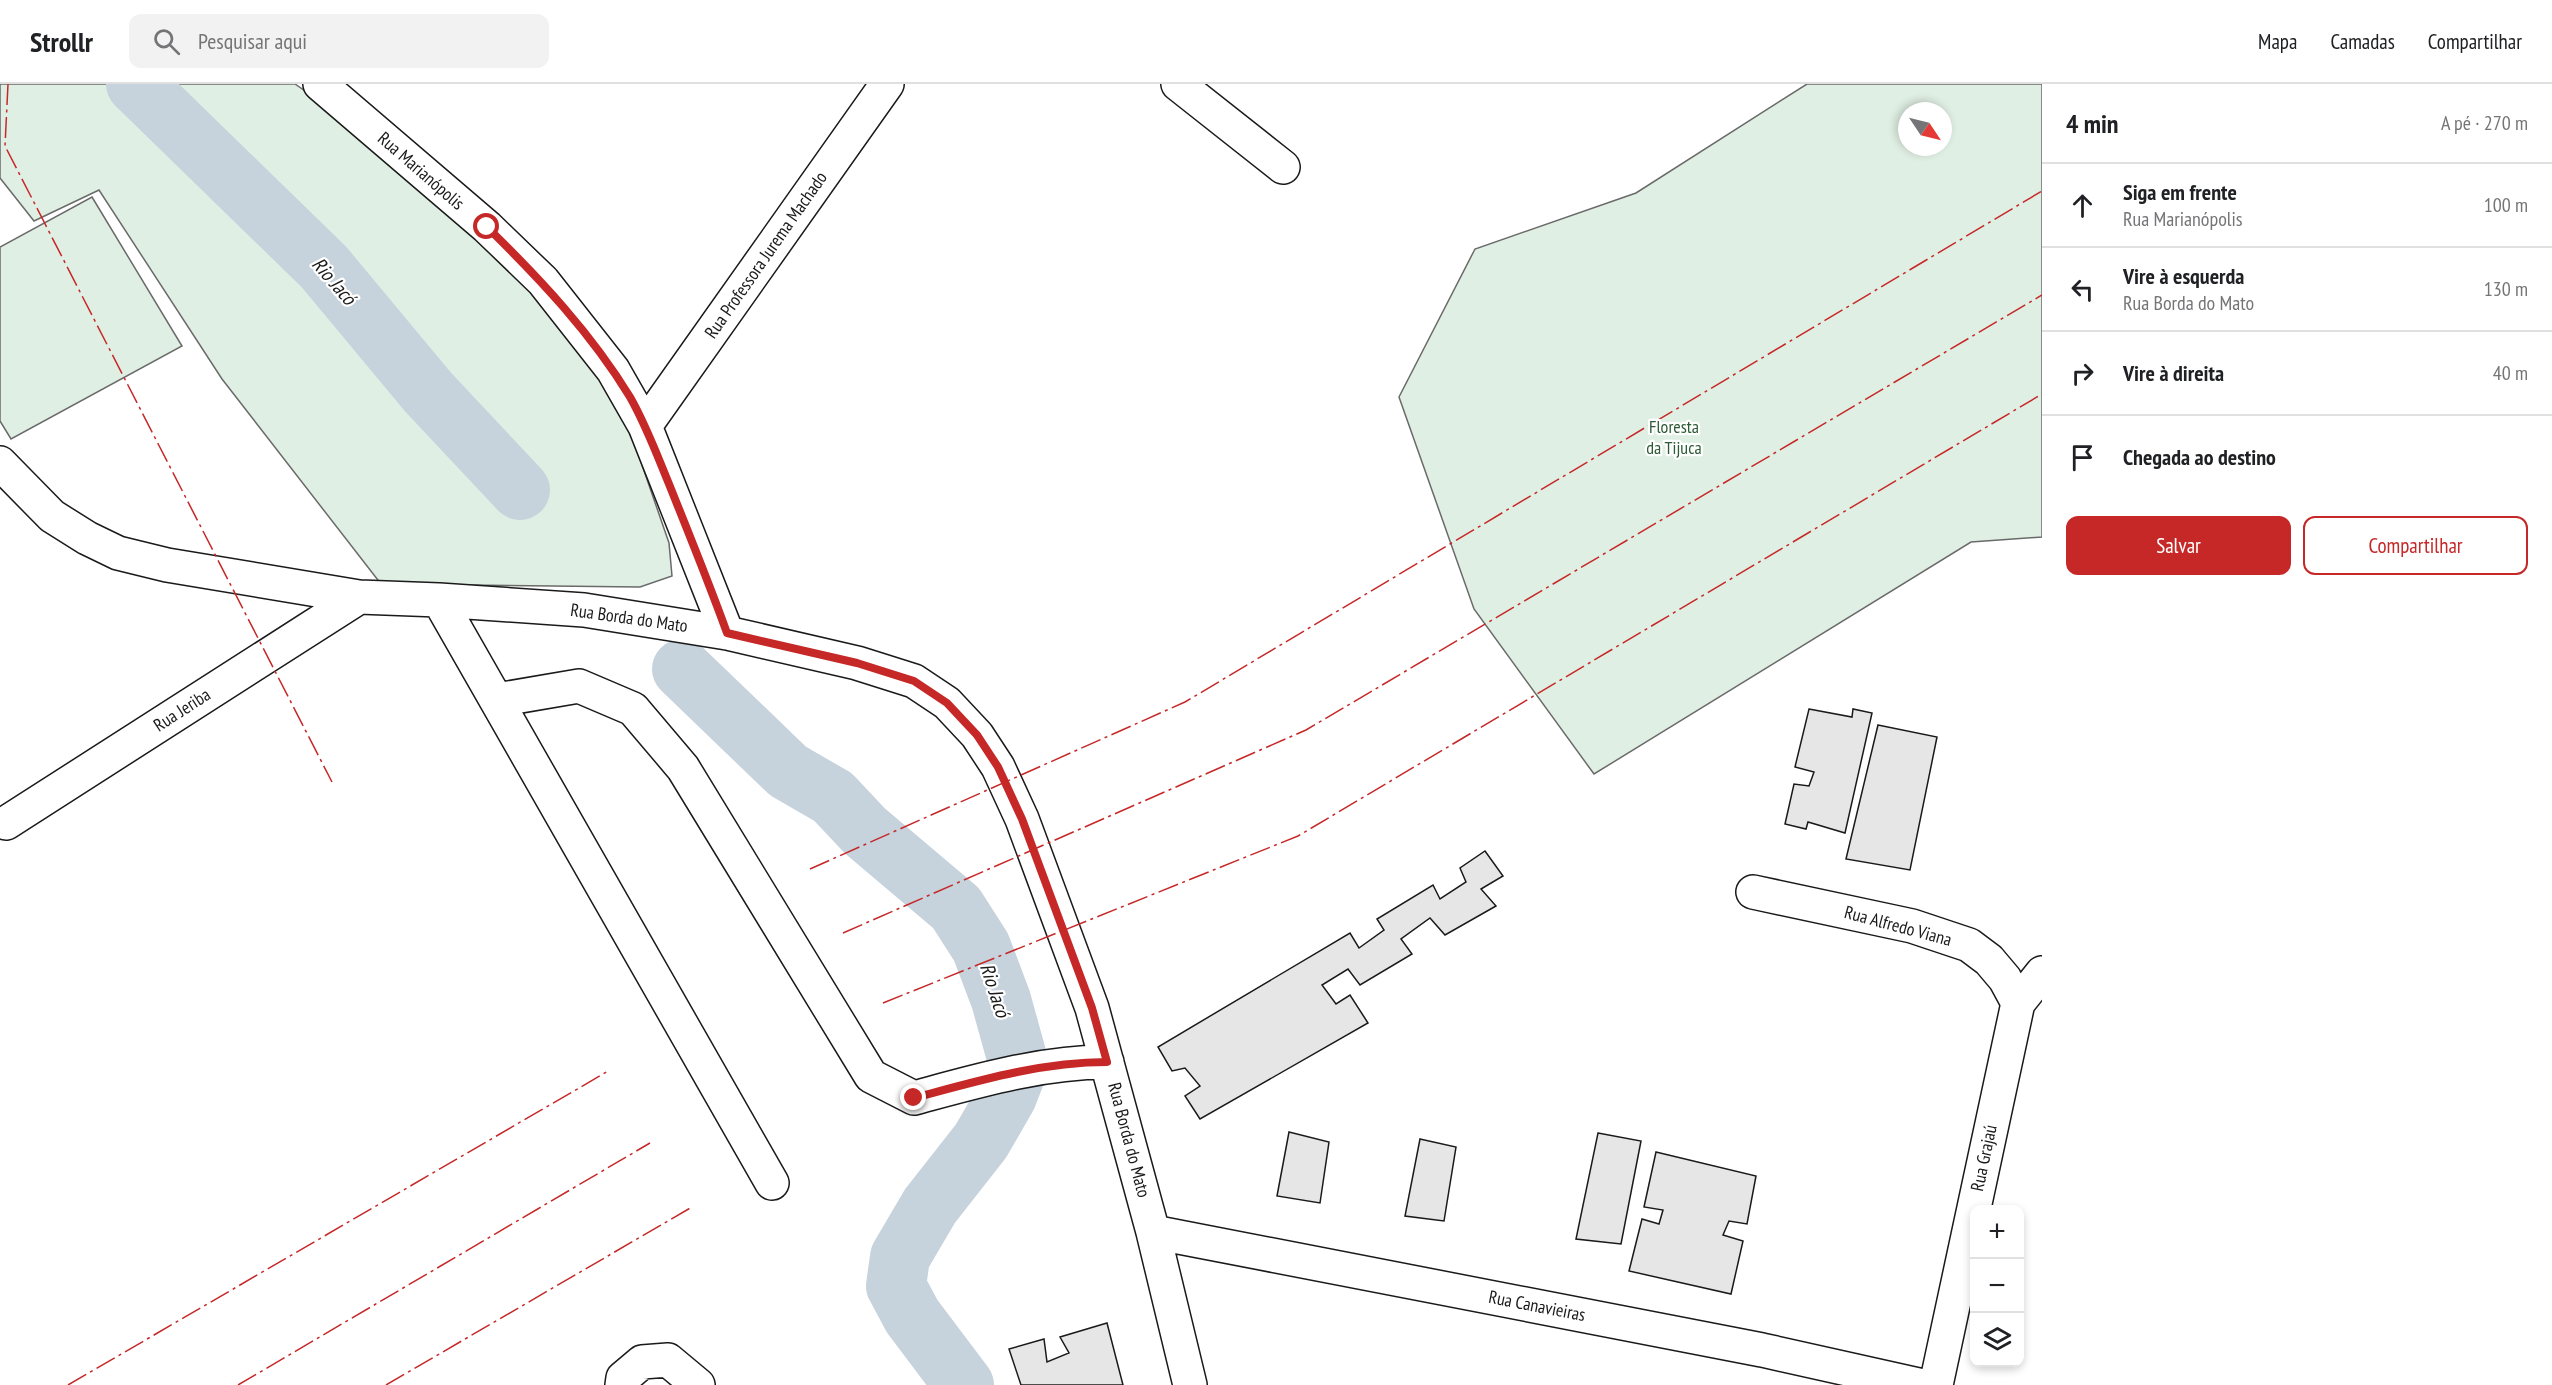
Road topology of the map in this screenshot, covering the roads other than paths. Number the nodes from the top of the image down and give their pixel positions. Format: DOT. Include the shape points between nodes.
graph roads {
  1 [pos="320,84"];
  2 [pos="887,84"];
  3 [pos="1178,84"];
  4 [pos="1283,167"];
  5 [pos="645,426"];
  6 [pos="0,463"];
  7 [pos="359,597"];
  8 [pos="439,600"];
  9 [pos="727,633"];
  10 [pos="497,700"];
  11 [pos="6,824"];
  12 [pos="1753,892"];
  13 [pos="2042,973"];
  14 [pos="2018,1003"];
  15 [pos="1096,1062"];
  16 [pos="772,1183"];
  17 [pos="1154,1232"];
  18 [pos="622,1385"];
  19 [pos="698,1385"];
  20 [pos="1190,1385"];
  21 [pos="1919,1385"];
  22 [pos="1936,1385"];
  1 -- 5 [label="street, Rua Marianópolis" via="487,227 543,281 613,370"];
  2 -- 5 [label="street, Rua Professora Jurema Machado"];
  3 -- 4 [label="street"];
  5 -- 9 [label="street, Rua Marianópolis"];
  6 -- 7 [label="street, Rua Borda do Mato" via="52,516 118,553 166,565"];
  7 -- 8 [label="street, Rua Borda do Mato"];
  7 -- 11 [label="street, Rua Jeriba"];
  8 -- 9 [label="street, Rua Borda do Mato" via="584,610"];
  8 -- 10 [label="street"];
  9 -- 15 [label="street, Rua Borda do Mato" via="857,663 914,681 947,703 977,735 998,767 1022,819 1092,1008"];
  10 -- 15 [label="street" via="579,686 633,708 683,768 871,1076 914,1098 1008,1073"];
  10 -- 16 [label="street"];
  12 -- 14 [label="street, Rua Alfredo Viana" via="1912,926 1969,945 1989,960"];
  13 -- 14 [label="street, Rua Grajaú"];
  14 -- 22 [label="street, Rua Grajaú"];
  15 -- 17 [label="street, Rua Borda do Mato"];
  17 -- 20 [label="street, Rua Borda do Mato"];
  17 -- 21 [label="street, Rua Canavieiras" via="1762,1350"];
  18 -- 19 [label="street" via="623,1378 642,1362 668,1360"];
}
